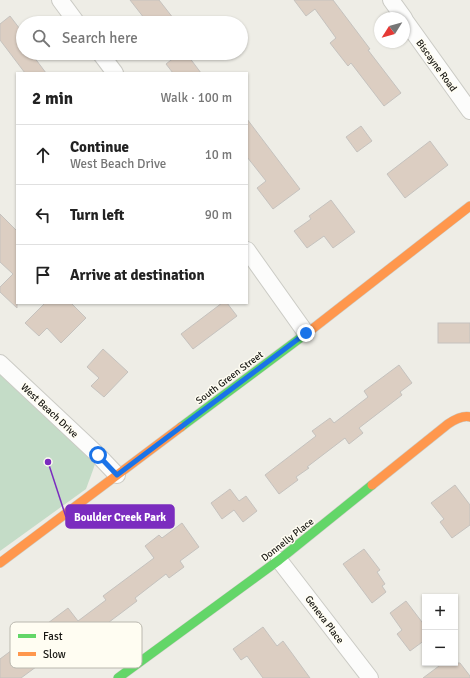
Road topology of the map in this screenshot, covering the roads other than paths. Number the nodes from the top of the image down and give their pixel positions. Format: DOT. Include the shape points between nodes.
graph roads {
  1 [pos="60,0"];
  2 [pos="391,0"];
  3 [pos="400,12"];
  4 [pos="72,16"];
  5 [pos="410,26"];
  6 [pos="105,60"];
  7 [pos="114,72"];
  8 [pos="470,111"];
  9 [pos="470,206"];
  10 [pos="248,251"];
  11 [pos="306,333"];
  12 [pos="0,363"];
  13 [pos="469,417"];
  14 [pos="117,475"];
  15 [pos="279,560"];
  16 [pos="0,563"];
  17 [pos="142,660"];
  18 [pos="132,668"];
  19 [pos="118,678"];
  20 [pos="370,678"];
  1 -- 4 [label="street"];
  2 -- 3 [label="street, Biscayne Road"];
  5 -- 8 [label="street, Biscayne Road"];
  6 -- 7 [label="street"];
  9 -- 11 [label="street, South Green Street"];
  10 -- 11 [label="street"];
  11 -- 14 [label="street, South Green Street"];
  12 -- 14 [label="street, West Beach Drive"];
  13 -- 15 [label="street, Donnelly Place" via="448,424"];
  14 -- 16 [label="street, South Green Street"];
  15 -- 17 [label="street, Donnelly Place"];
  15 -- 20 [label="street, Geneva Place"];
  18 -- 19 [label="street, Donnelly Place"];
}
